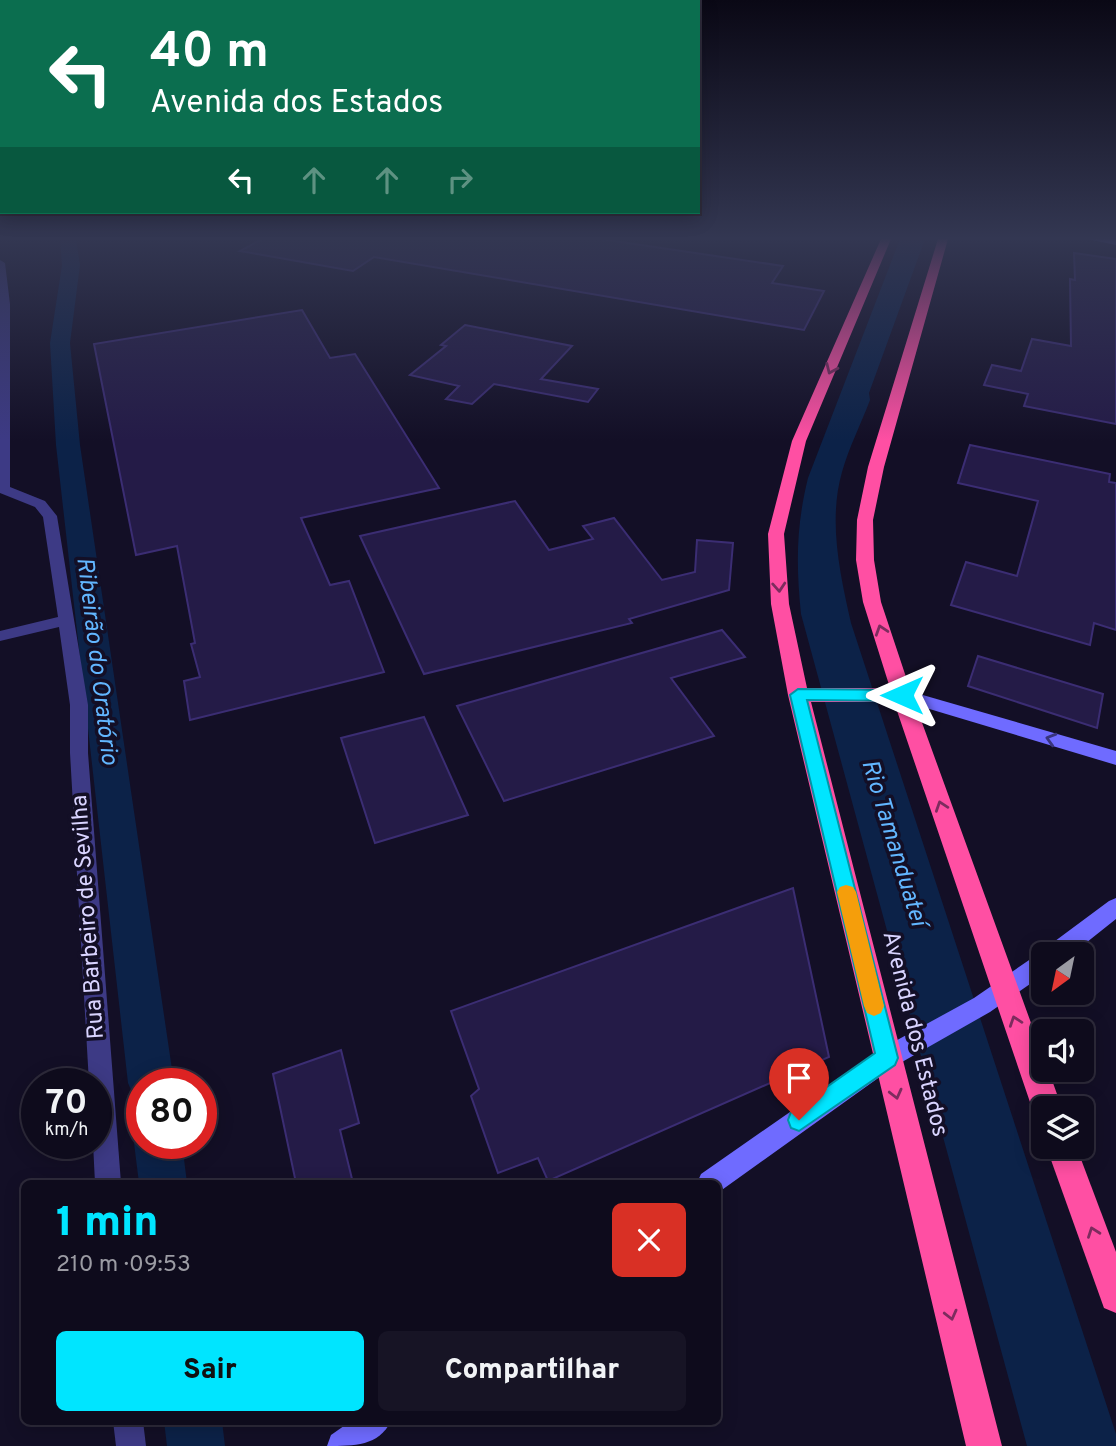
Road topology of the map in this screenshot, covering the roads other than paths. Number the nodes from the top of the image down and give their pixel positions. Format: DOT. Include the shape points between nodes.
graph roads {
  1 [pos="5,306"];
  2 [pos="857,306"];
  3 [pos="923,306"];
  4 [pos="1,494"];
  5 [pos="65,620"];
  6 [pos="0,636"];
  7 [pos="809,695"];
  8 [pos="892,695"];
  9 [pos="1116,758"];
  10 [pos="1116,907"];
  11 [pos="1071,942"];
  12 [pos="1031,972"];
  13 [pos="1005,990"];
  14 [pos="897,1051"];
  15 [pos="1043,1096"];
  16 [pos="1066,1159"];
  17 [pos="108,1180"];
  18 [pos="714,1180"];
  19 [pos="1116,1296"];
  20 [pos="128,1425"];
  21 [pos="371,1425"];
  22 [pos="131,1446"];
  23 [pos="342,1446"];
  24 [pos="984,1446"];
  1 -- 4 [label="street, Rua Barbeiro de Sevilha"];
  2 -- 7 [label="highway, Avenida dos Estados, one-way" via="799,441 776,534 780,604"];
  8 -- 3 [label="highway, one-way" via="865,561 865,520"];
  4 -- 5 [label="street, Rua Barbeiro de Sevilha" via="40,504 50,516"];
  5 -- 6 [label="street"];
  5 -- 17 [label="street, Rua Barbeiro de Sevilha" via="79,705"];
  7 -- 8 [label="highway"];
  7 -- 14 [label="highway, Avenida dos Estados"];
  9 -- 8 [label="main road, one-way"];
  13 -- 8 [label="highway, one-way"];
  10 -- 11 [label="main road"];
  12 -- 13 [label="main road"];
  13 -- 14 [label="main road"];
  15 -- 13 [label="highway, one-way"];
  14 -- 18 [label="main road"];
  14 -- 24 [label="highway, Avenida dos Estados, one-way"];
  19 -- 16 [label="highway, one-way"];
  20 -- 22 [label="street"];
  21 -- 23 [label="main road"];
}
